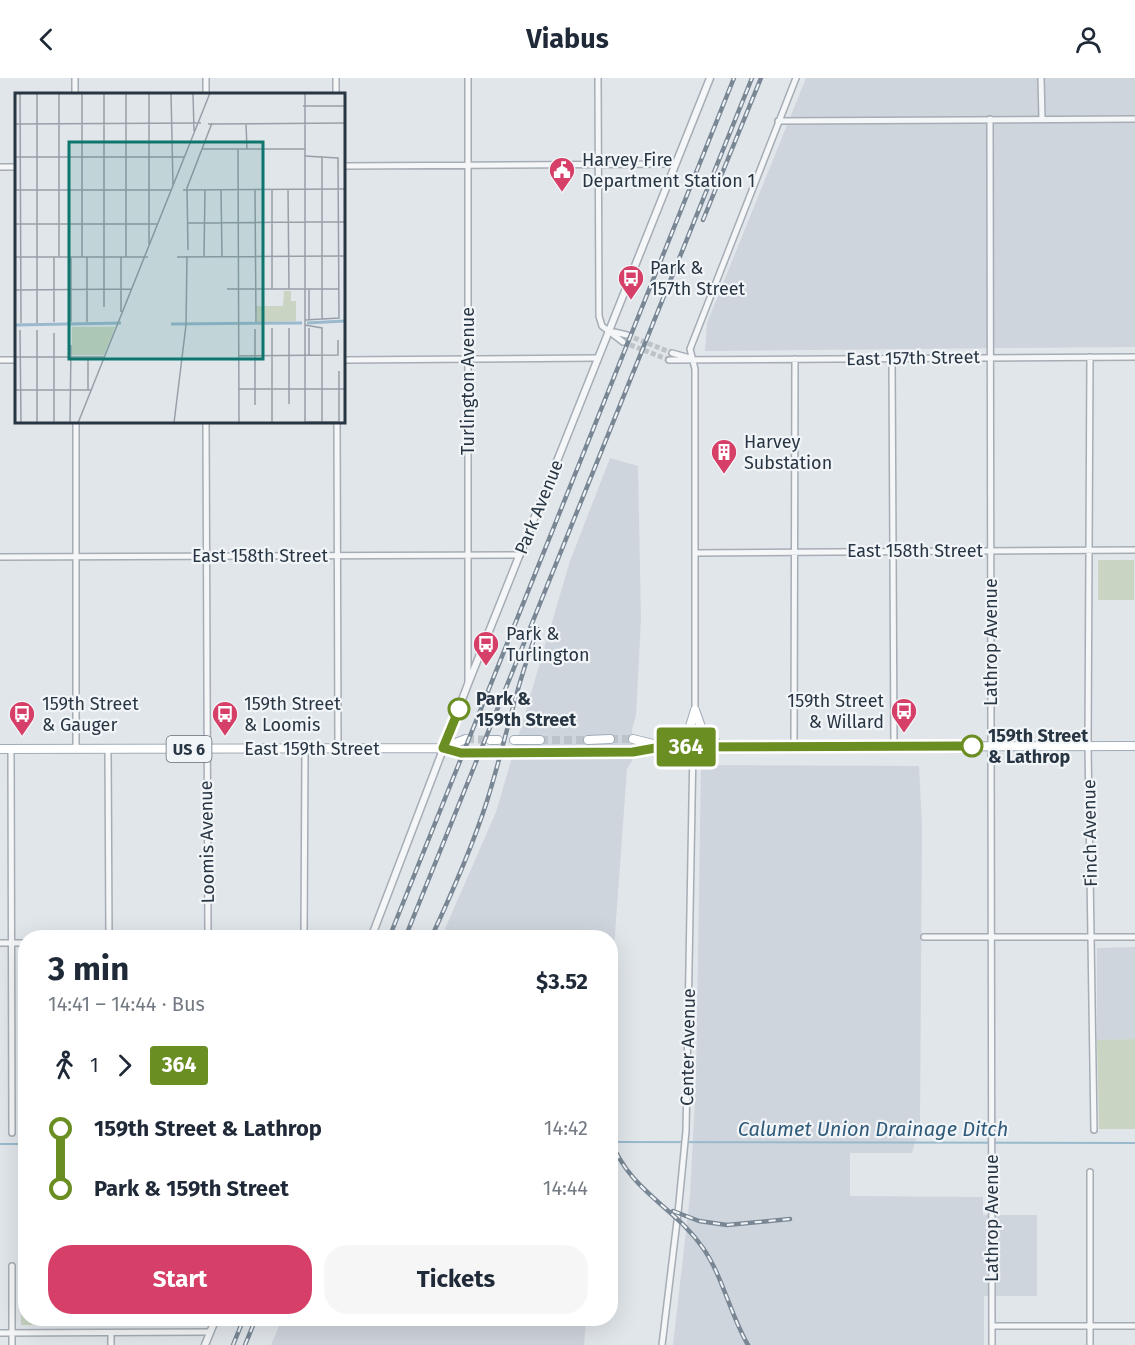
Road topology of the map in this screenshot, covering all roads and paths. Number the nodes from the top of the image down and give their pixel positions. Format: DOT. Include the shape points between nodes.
graph roads {
  1 [pos="468,78"];
  2 [pos="598,78"];
  3 [pos="710,78"];
  4 [pos="796,78"];
  5 [pos="1041,78"];
  6 [pos="990,119"];
  7 [pos="1042,119"];
  8 [pos="1135,119"];
  9 [pos="778,121"];
  10 [pos="675,164"];
  11 [pos="598,165"];
  12 [pos="345,166"];
  13 [pos="468,166"];
  14 [pos="609,331"];
  15 [pos="627,335"];
  16 [pos="623,342"];
  17 [pos="672,353"];
  18 [pos="990,357"];
  19 [pos="1090,357"];
  20 [pos="1135,357"];
  21 [pos="598,358"];
  22 [pos="795,358"];
  23 [pos="692,359"];
  24 [pos="892,359"];
  25 [pos="345,360"];
  26 [pos="468,360"];
  27 [pos="669,360"];
  28 [pos="75,423"];
  29 [pos="206,423"];
  30 [pos="337,423"];
  31 [pos="1089,550"];
  32 [pos="1135,550"];
  33 [pos="893,551"];
  34 [pos="991,551"];
  35 [pos="794,552"];
  36 [pos="695,553"];
  37 [pos="468,554"];
  38 [pos="337,555"];
  39 [pos="520,555"];
  40 [pos="76,556"];
  41 [pos="206,556"];
  42 [pos="0,557"];
  43 [pos="468,684"];
  44 [pos="696,710"];
  45 [pos="466,739"];
  46 [pos="610,739"];
  47 [pos="633,739"];
  48 [pos="514,740"];
  49 [pos="540,740"];
  50 [pos="588,740"];
  51 [pos="992,746"];
  52 [pos="1089,746"];
  53 [pos="1135,746"];
  54 [pos="661,747"];
  55 [pos="693,747"];
  56 [pos="720,747"];
  57 [pos="794,747"];
  58 [pos="894,747"];
  59 [pos="338,748"];
  60 [pos="443,748"];
  61 [pos="0,749"];
  62 [pos="11,749"];
  63 [pos="76,749"];
  64 [pos="108,749"];
  65 [pos="206,749"];
  66 [pos="305,749"];
  67 [pos="539,752"];
  68 [pos="589,752"];
  69 [pos="610,752"];
  70 [pos="633,752"];
  71 [pos="461,753"];
  72 [pos="484,753"];
  73 [pos="495,753"];
  74 [pos="510,753"];
  75 [pos="109,930"];
  76 [pos="208,930"];
  77 [pos="304,930"];
  78 [pos="374,930"];
  79 [pos="993,937"];
  80 [pos="1091,937"];
  81 [pos="1135,937"];
  82 [pos="924,938"];
  83 [pos="0,943"];
  84 [pos="12,943"];
  85 [pos="18,943"];
  86 [pos="1094,1130"];
  87 [pos="12,1133"];
  88 [pos="1090,1172"];
  89 [pos="12,1266"];
  90 [pos="213,1326"];
  91 [pos="993,1326"];
  92 [pos="1090,1326"];
  93 [pos="1135,1326"];
  94 [pos="210,1332"];
  95 [pos="0,1333"];
  96 [pos="12,1333"];
  97 [pos="111,1333"];
  98 [pos="12,1345"];
  99 [pos="111,1345"];
  100 [pos="205,1345"];
  101 [pos="662,1345"];
  102 [pos="992,1345"];
  103 [pos="1090,1345"];
  1 -- 13 [label="street, Turlington Avenue"];
  2 -- 11 [label="street"];
  3 -- 10 [label="street, Park Avenue"];
  4 -- 9 [label="street"];
  5 -- 7 [label="street"];
  6 -- 7 [label="street"];
  6 -- 9 [label="street"];
  6 -- 18 [label="street, Lathrop Avenue"];
  7 -- 8 [label="street"];
  9 -- 23 [label="street" via="690,349"];
  10 -- 11 [label="street"];
  10 -- 14 [label="street, Park Avenue"];
  11 -- 13 [label="street"];
  11 -- 14 [label="street" via="599,316 602,326"];
  12 -- 13 [label="street"];
  13 -- 26 [label="street, Turlington Avenue"];
  14 -- 15 [label="street"];
  14 -- 16 [label="street"];
  14 -- 21 [label="street, Park Avenue"];
  17 -- 23 [label="street, East 157th Street"];
  18 -- 19 [label="street, East 157th Street"];
  18 -- 24 [label="street, East 157th Street"];
  18 -- 34 [label="street, Lathrop Avenue"];
  19 -- 20 [label="street, East 157th Street"];
  19 -- 31 [label="street, Finch Avenue"];
  21 -- 26 [label="street"];
  21 -- 39 [label="street, Park Avenue"];
  22 -- 23 [label="street, East 157th Street"];
  22 -- 24 [label="street, East 157th Street"];
  22 -- 35 [label="street"];
  23 -- 27 [label="street, East 157th Street"];
  23 -- 36 [label="street"];
  24 -- 33 [label="street"];
  25 -- 26 [label="street"];
  26 -- 37 [label="street, Turlington Avenue"];
  28 -- 40 [label="street"];
  29 -- 41 [label="street, Loomis Avenue"];
  30 -- 38 [label="street"];
  31 -- 32 [label="street, East 158th Street"];
  31 -- 34 [label="street, East 158th Street"];
  31 -- 52 [label="street, Finch Avenue"];
  33 -- 34 [label="street, East 158th Street"];
  33 -- 35 [label="street, East 158th Street"];
  33 -- 58 [label="street"];
  34 -- 51 [label="street, Lathrop Avenue"];
  35 -- 36 [label="street, East 158th Street"];
  35 -- 57 [label="street"];
  36 -- 44 [label="street"];
  37 -- 38 [label="street, East 158th Street"];
  37 -- 39 [label="street, East 158th Street"];
  37 -- 43 [label="street, Turlington Avenue"];
  38 -- 41 [label="street, East 158th Street"];
  38 -- 59 [label="street"];
  39 -- 43 [label="street, Park Avenue"];
  40 -- 41 [label="street, East 158th Street"];
  40 -- 42 [label="street, East 158th Street"];
  40 -- 63 [label="street"];
  41 -- 65 [label="street, Loomis Avenue"];
  43 -- 60 [label="street, Park Avenue"];
  44 -- 54 [label="main road" via="688,733"];
  44 -- 56 [label="main road" via="702,730"];
  45 -- 60 [label="main road, East 159th Street / US 6"];
  46 -- 50 [label="main road"];
  47 -- 54 [label="main road"];
  48 -- 49 [label="main road"];
  51 -- 52 [label="main road"];
  51 -- 58 [label="main road"];
  51 -- 79 [label="street, Lathrop Avenue"];
  52 -- 53 [label="main road"];
  52 -- 80 [label="street, Finch Avenue"];
  54 -- 55 [label="main road"];
  54 -- 70 [label="main road"];
  55 -- 56 [label="main road"];
  55 -- 101 [label="street, Center Avenue" via="685,1151"];
  56 -- 57 [label="main road"];
  57 -- 58 [label="main road"];
  59 -- 60 [label="main road, East 159th Street / US 6"];
  59 -- 66 [label="main road, East 159th Street / US 6"];
  60 -- 71 [label="main road, East 159th Street / US 6"];
  60 -- 78 [label="street, Park Avenue"];
  61 -- 62 [label="main road, East 159th Street / US 6"];
  62 -- 63 [label="main road, East 159th Street / US 6"];
  62 -- 84 [label="street"];
  63 -- 64 [label="main road, East 159th Street / US 6"];
  64 -- 65 [label="main road, East 159th Street / US 6"];
  64 -- 75 [label="street"];
  65 -- 66 [label="main road, East 159th Street / US 6"];
  65 -- 76 [label="street, Loomis Avenue"];
  66 -- 77 [label="street"];
  67 -- 74 [label="main road"];
  68 -- 69 [label="main road"];
  72 -- 73 [label="main road"];
  79 -- 80 [label="street"];
  79 -- 82 [label="street"];
  79 -- 91 [label="street, Lathrop Avenue"];
  80 -- 81 [label="street"];
  80 -- 86 [label="street, Finch Avenue"];
  83 -- 84 [label="street"];
  84 -- 85 [label="street"];
  84 -- 87 [label="street"];
  88 -- 92 [label="street"];
  89 -- 96 [label="street"];
  90 -- 94 [label="street"];
  91 -- 92 [label="street"];
  91 -- 102 [label="street, Lathrop Avenue"];
  92 -- 93 [label="street"];
  92 -- 103 [label="street"];
  94 -- 97 [label="street"];
  94 -- 100 [label="street"];
  95 -- 96 [label="street"];
  96 -- 97 [label="street"];
  96 -- 98 [label="street"];
  97 -- 99 [label="street"];
}
